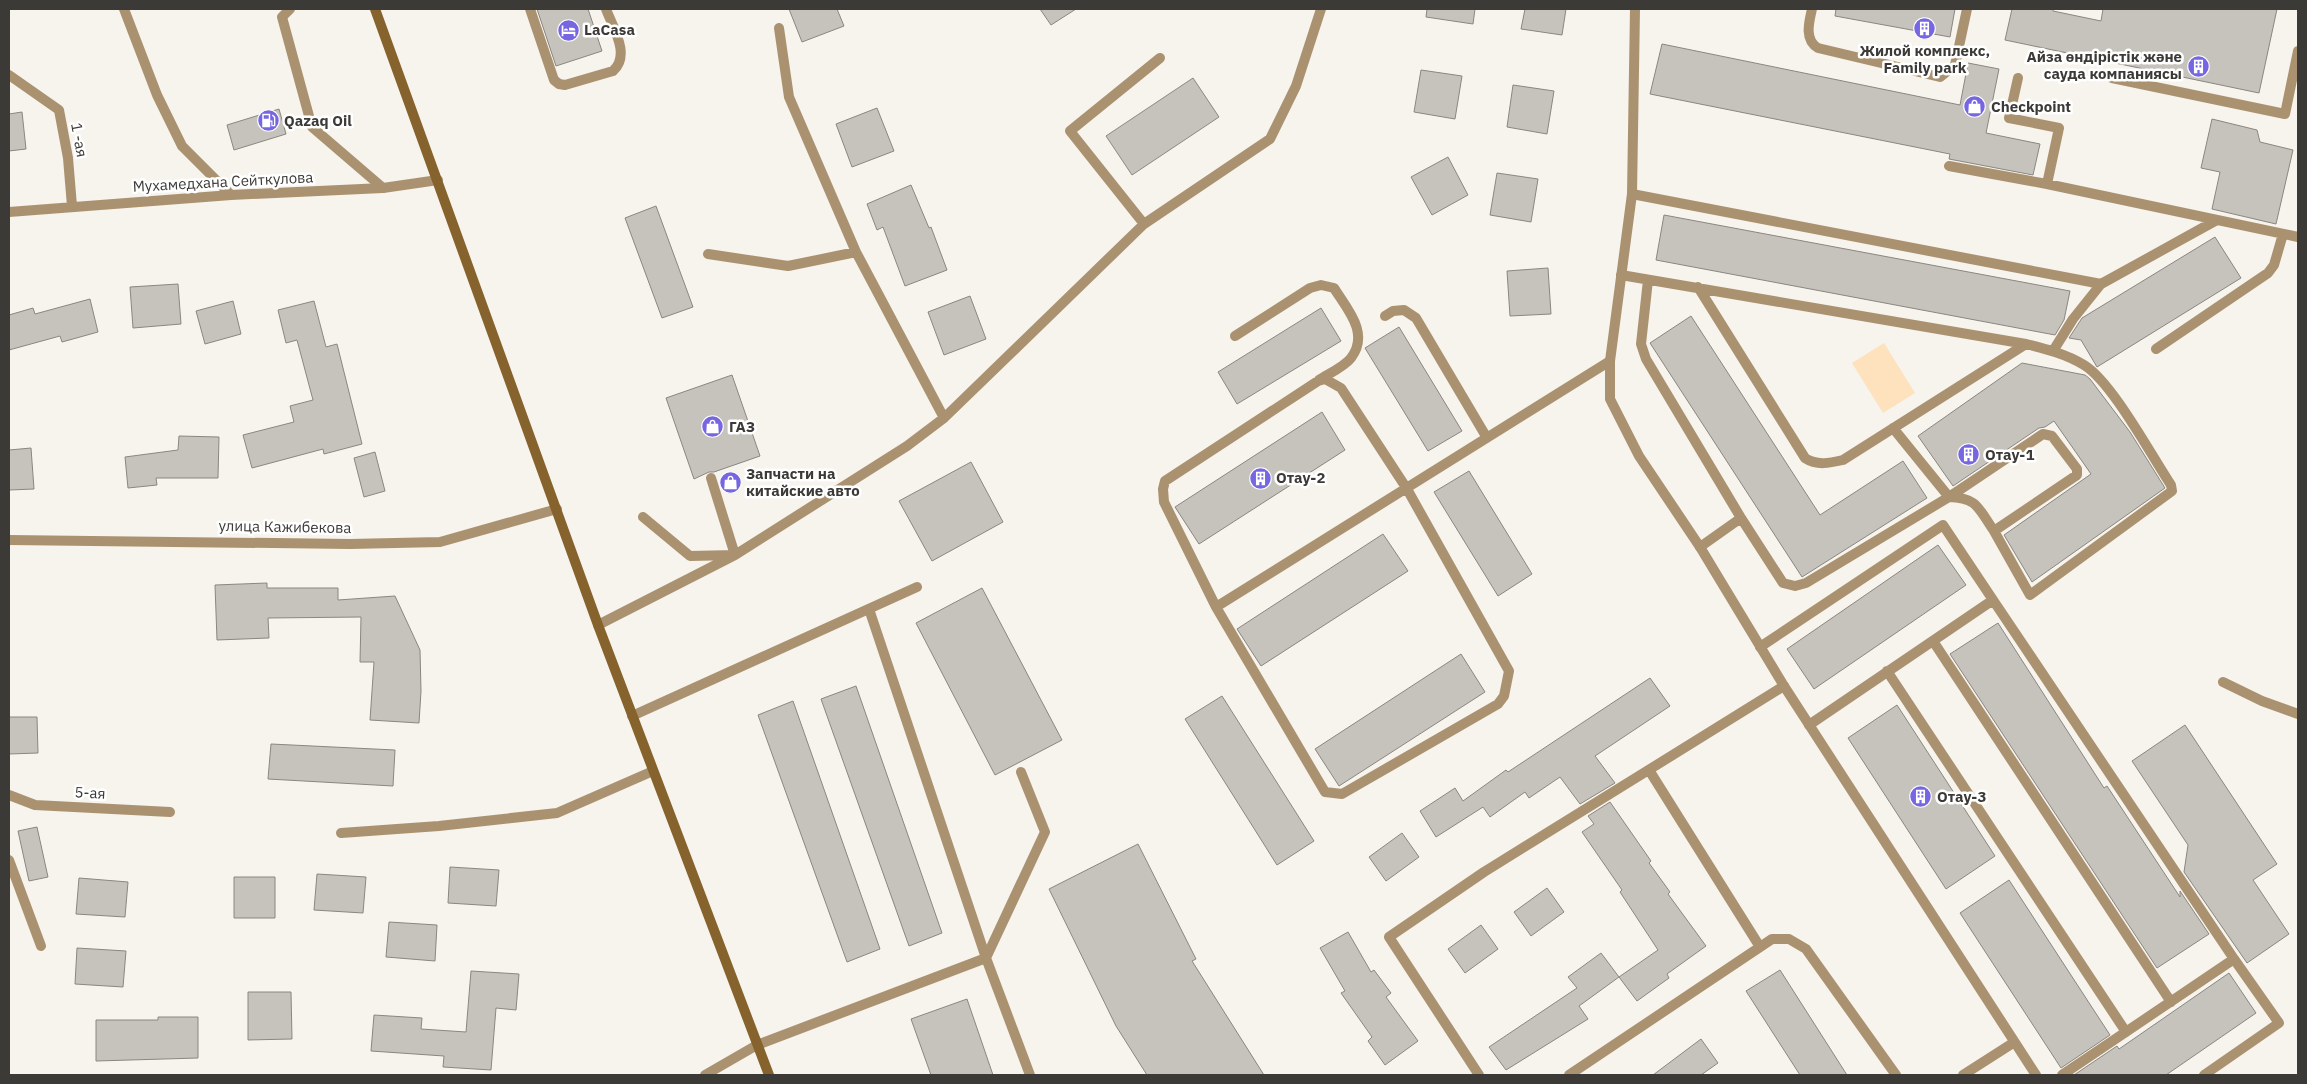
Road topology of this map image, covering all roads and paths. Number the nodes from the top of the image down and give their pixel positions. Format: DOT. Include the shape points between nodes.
graph roads {
  1 [pos="124,9"];
  2 [pos="290,9"];
  3 [pos="375,9"];
  4 [pos="530,9"];
  5 [pos="606,9"];
  6 [pos="1321,9"];
  7 [pos="1635,9"];
  8 [pos="1812,9"];
  9 [pos="1967,9"];
  10 [pos="779,28"];
  11 [pos="2298,51"];
  12 [pos="1160,58"];
  13 [pos="9,75"];
  14 [pos="2018,78"];
  15 [pos="2112,78"];
  16 [pos="1949,166"];
  17 [pos="438,180"];
  18 [pos="2047,184"];
  19 [pos="383,188"];
  20 [pos="1632,194"];
  21 [pos="231,195"];
  22 [pos="72,206"];
  23 [pos="9,212"];
  24 [pos="2215,221"];
  25 [pos="1144,224"];
  26 [pos="2283,234"];
  27 [pos="2298,237"];
  28 [pos="856,252"];
  29 [pos="708,254"];
  30 [pos="1621,275"];
  31 [pos="1648,280"];
  32 [pos="2102,284"];
  33 [pos="1698,287"];
  34 [pos="1385,316"];
  35 [pos="1235,336"];
  36 [pos="2026,344"];
  37 [pos="2156,348"];
  38 [pos="2053,352"];
  39 [pos="1610,361"];
  40 [pos="1318,381"];
  41 [pos="944,418"];
  42 [pos="1893,428"];
  43 [pos="1487,438"];
  44 [pos="711,478"];
  45 [pos="1407,489"];
  46 [pos="1949,496"];
  47 [pos="557,509"];
  48 [pos="644,516"];
  49 [pos="1742,518"];
  50 [pos="1994,531"];
  51 [pos="9,540"];
  52 [pos="1700,547"];
  53 [pos="735,555"];
  54 [pos="917,587"];
  55 [pos="1993,600"];
  56 [pos="1216,606"];
  57 [pos="868,609"];
  58 [pos="598,625"];
  59 [pos="1933,641"];
  60 [pos="1760,647"];
  61 [pos="1887,671"];
  62 [pos="2223,682"];
  63 [pos="1784,686"];
  64 [pos="2298,714"];
  65 [pos="632,716"];
  66 [pos="1809,724"];
  67 [pos="1648,770"];
  68 [pos="653,771"];
  69 [pos="1021,772"];
  70 [pos="9,796"];
  71 [pos="170,812"];
  72 [pos="341,832"];
  73 [pos="9,860"];
  74 [pos="41,946"];
  75 [pos="1760,947"];
  76 [pos="986,958"];
  77 [pos="2234,959"];
  78 [pos="2171,1002"];
  79 [pos="2126,1032"];
  80 [pos="2013,1043"];
  81 [pos="758,1045"];
  82 [pos="2066,1074"];
  83 [pos="705,1075"];
  84 [pos="769,1075"];
  85 [pos="1030,1075"];
  86 [pos="1479,1075"];
  87 [pos="1568,1075"];
  88 [pos="1896,1075"];
  89 [pos="1963,1075"];
  90 [pos="2036,1075"];
  91 [pos="2204,1075"];
  1 -- 21 [label="street" via="157,95 182,146"];
  2 -- 19 [label="street" via="282,17 312,127"];
  3 -- 17 [label="main road"];
  4 -- 5 [label="street" via="554,80 565,85 613,70 622,59"];
  6 -- 25 [label="street" via="1296,86 1270,139"];
  7 -- 20 [label="street"];
  8 -- 9 [label="street" via="1808,29 1812,43 1818,48 1940,77 1955,65"];
  10 -- 28 [label="street" via="789,97"];
  11 -- 15 [label="street" via="2285,114"];
  12 -- 25 [label="street" via="1070,131"];
  13 -- 22 [label="street, 1 -ая" via="59,110"];
  14 -- 18 [label="street" via="2009,118 2059,128"];
  16 -- 18 [label="street"];
  17 -- 19 [label="street, Мухамедхана Сейткулова"];
  17 -- 47 [label="main road"];
  18 -- 24 [label="street"];
  19 -- 21 [label="street, Мухамедхана Сейткулова"];
  20 -- 30 [label="street"];
  20 -- 32 [label="street"];
  21 -- 22 [label="street, Мухамедхана Сейткулова"];
  22 -- 23 [label="street, Мухамедхана Сейткулова"];
  24 -- 26 [label="street"];
  24 -- 32 [label="street"];
  25 -- 41 [label="street"];
  26 -- 27 [label="street"];
  26 -- 37 [label="street" via="2274,265 2268,273"];
  28 -- 29 [label="street" via="788,266"];
  28 -- 41 [label="street"];
  30 -- 31 [label="street"];
  30 -- 39 [label="street"];
  31 -- 33 [label="street"];
  31 -- 49 [label="street" via="1641,344 1646,359"];
  32 -- 38 [label="street" via="2073,319"];
  33 -- 36 [label="street"];
  33 -- 42 [label="street" via="1805,458 1815,463 1843,460"];
  34 -- 43 [label="street" via="1404,310 1416,318"];
  35 -- 40 [label="street" via="1310,288 1321,285 1334,288 1359,328 1358,342 1351,358"];
  36 -- 38 [label="street"];
  36 -- 42 [label="street"];
  38 -- 50 [label="street" via="2084,366 2101,379 2172,491 2030,595"];
  39 -- 43 [label="street"];
  39 -- 52 [label="street" via="1610,400 1639,456"];
  40 -- 45 [label="street" via="1325,380 1340,388"];
  40 -- 56 [label="street" via="1165,481 1162,489 1164,502"];
  41 -- 53 [label="street" via="907,446"];
  42 -- 46 [label="street"];
  43 -- 45 [label="street"];
  44 -- 53 [label="street"];
  45 -- 56 [label="street"];
  45 -- 56 [label="street" via="1509,671 1504,696 1498,704 1342,794 1325,792"];
  46 -- 49 [label="street" via="1806,583 1795,586 1783,583"];
  46 -- 50 [label="street" via="1967,498"];
  46 -- 50 [label="street" via="2043,434 2052,436 2077,469 2077,475"];
  47 -- 51 [label="street, улица Кажибекова" via="440,542"];
  47 -- 58 [label="main road"];
  48 -- 53 [label="street" via="690,556"];
  49 -- 52 [label="street"];
  52 -- 60 [label="street"];
  53 -- 58 [label="street"];
  54 -- 57 [label="street"];
  55 -- 59 [label="street"];
  55 -- 60 [label="street" via="1943,525"];
  55 -- 77 [label="street"];
  57 -- 65 [label="street"];
  57 -- 76 [label="street"];
  58 -- 65 [label="main road"];
  59 -- 61 [label="street"];
  59 -- 78 [label="street"];
  60 -- 63 [label="street"];
  61 -- 66 [label="street"];
  61 -- 79 [label="street"];
  62 -- 64 [label="street"];
  63 -- 66 [label="street"];
  63 -- 67 [label="street"];
  65 -- 68 [label="main road"];
  66 -- 80 [label="street"];
  67 -- 75 [label="street"];
  67 -- 86 [label="street" via="1484,872 1389,937"];
  68 -- 72 [label="street" via="557,813 440,826"];
  68 -- 81 [label="main road"];
  69 -- 76 [label="street" via="1045,832"];
  70 -- 71 [label="street, 5-ая" via="35,805"];
  73 -- 74 [label="street"];
  75 -- 87 [label="street"];
  75 -- 88 [label="street" via="1772,939 1789,938 1806,949"];
  76 -- 81 [label="street"];
  76 -- 85 [label="street"];
  77 -- 78 [label="street"];
  77 -- 91 [label="street" via="2279,1023"];
  78 -- 79 [label="street"];
  79 -- 82 [label="street"];
  80 -- 89 [label="street"];
  80 -- 90 [label="street"];
  81 -- 83 [label="street"];
  81 -- 84 [label="main road"];
}
